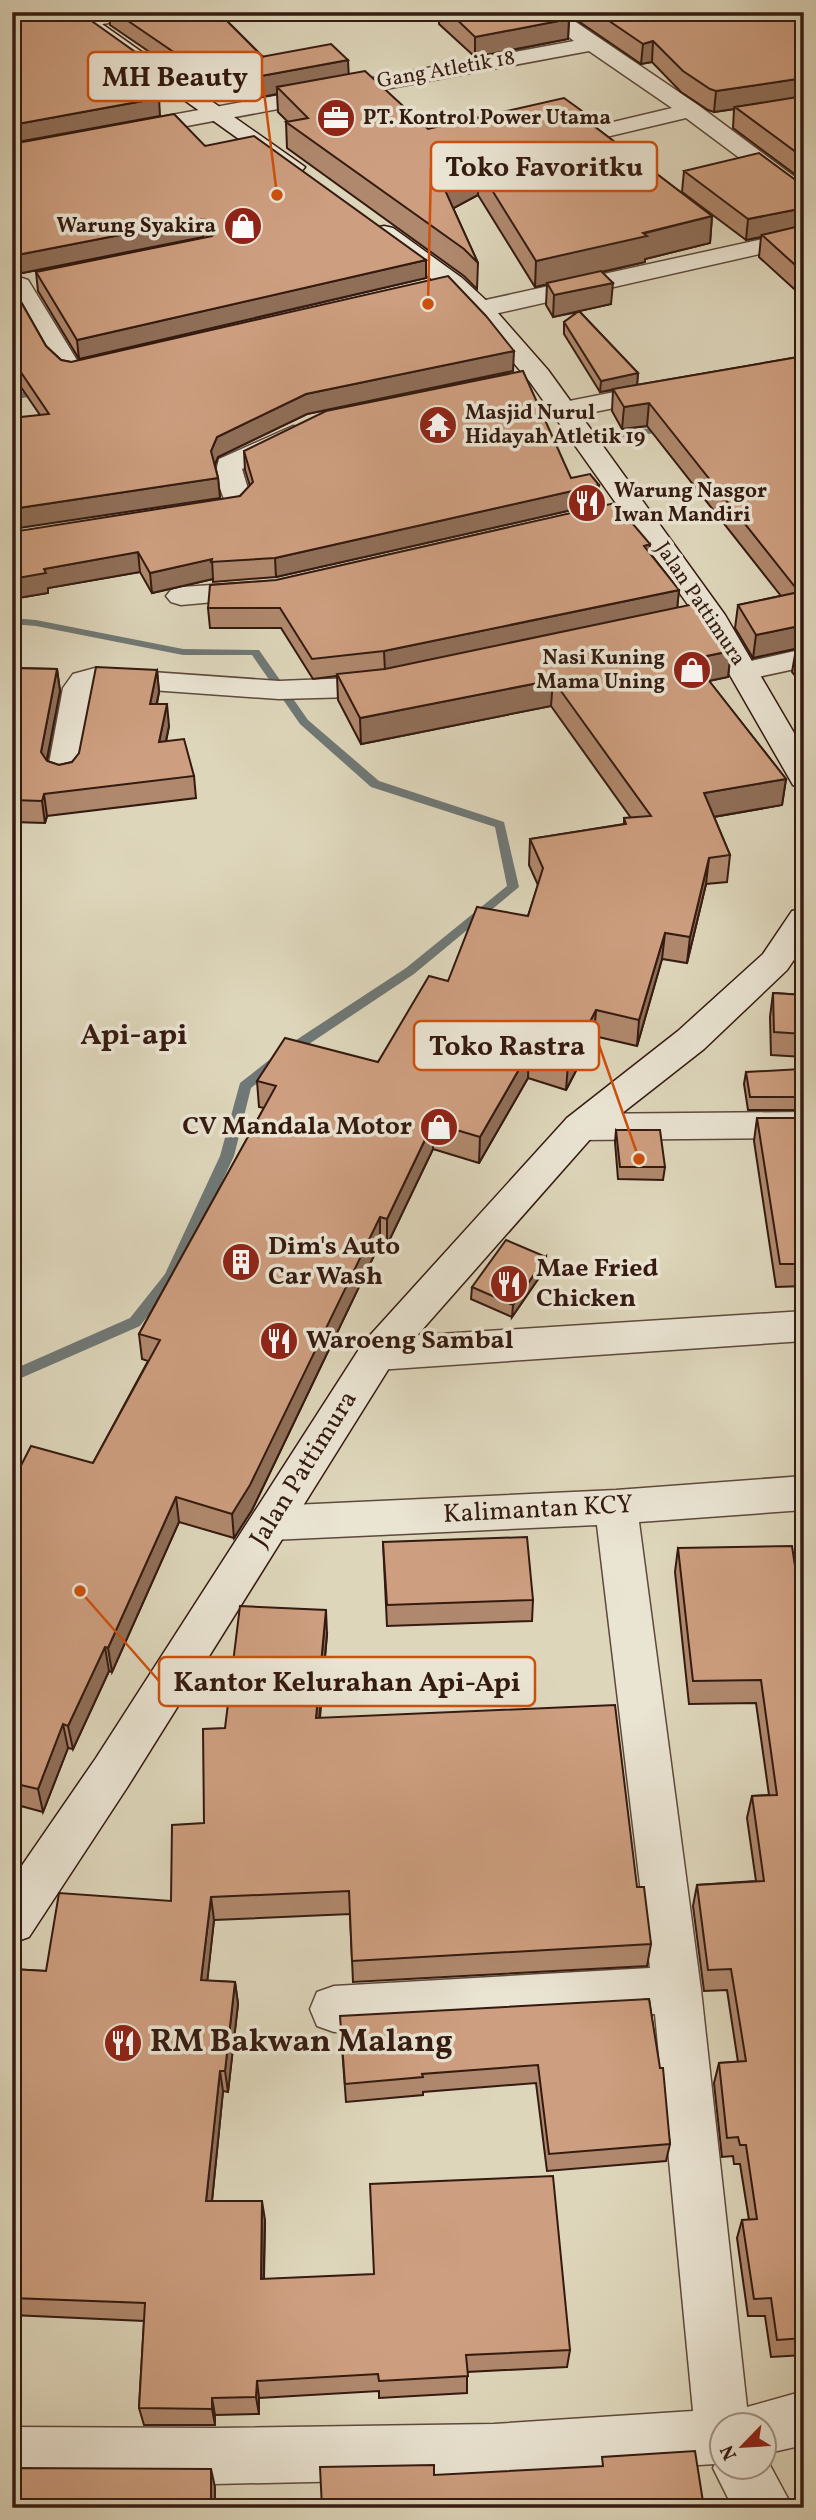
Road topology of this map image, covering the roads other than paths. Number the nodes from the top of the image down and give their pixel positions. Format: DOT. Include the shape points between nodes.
graph roads {
  1 [pos="134,12"];
  2 [pos="546,12"];
  3 [pos="78,17"];
  4 [pos="592,44"];
  5 [pos="219,113"];
  6 [pos="699,116"];
  7 [pos="743,117"];
  8 [pos="103,135"];
  9 [pos="308,177"];
  10 [pos="645,178"];
  11 [pos="804,195"];
  12 [pos="363,218"];
  13 [pos="719,235"];
  14 [pos="804,237"];
  15 [pos="740,251"];
  16 [pos="45,279"];
  17 [pos="453,283"];
  18 [pos="15,285"];
  19 [pos="426,289"];
  20 [pos="481,309"];
  21 [pos="137,356"];
  22 [pos="539,376"];
  23 [pos="513,381"];
  24 [pos="687,386"];
  25 [pos="318,422"];
  26 [pos="576,427"];
  27 [pos="174,517"];
  28 [pos="289,586"];
  29 [pos="181,596"];
  30 [pos="804,658"];
  31 [pos="744,671"];
  32 [pos="412,677"];
  33 [pos="795,740"];
  34 [pos="63,774"];
  35 [pos="804,778"];
  36 [pos="803,922"];
  37 [pos="804,1125"];
  38 [pos="580,1127"];
  39 [pos="804,1326"];
  40 [pos="377,1354"];
  41 [pos="804,1493"];
  42 [pos="616,1507"];
  43 [pos="271,1523"];
  44 [pos="12,1921"];
  45 [pos="677,1990"];
  46 [pos="334,2009"];
  47 [pos="721,2412"];
  48 [pos="804,2418"];
  49 [pos="778,2424"];
  50 [pos="708,2437"];
  51 [pos="12,2455"];
  52 [pos="749,2482"];
  53 [pos="765,2508"];
  1 -- 3 [label="street"];
  2 -- 4 [label="street"];
  3 -- 5 [label="street"];
  4 -- 5 [label="street, Gang Atletik 18"];
  4 -- 6 [label="street"];
  5 -- 8 [label="street, Gang Atletik 18"];
  5 -- 9 [label="street"];
  6 -- 7 [label="street"];
  6 -- 10 [label="street" via="596,133 593,140"];
  6 -- 11 [label="street"];
  12 -- 17 [label="street, Jalan Pattimura"];
  13 -- 15 [label="street"];
  14 -- 15 [label="street"];
  15 -- 20 [label="street"];
  16 -- 18 [label="street"];
  17 -- 19 [label="street"];
  17 -- 20 [label="street, Jalan Pattimura"];
  18 -- 21 [label="street" via="68,368 74,371"];
  20 -- 22 [label="street, Jalan Pattimura"];
  22 -- 23 [label="street"];
  22 -- 26 [label="street, Jalan Pattimura"];
  24 -- 26 [label="street"];
  25 -- 27 [label="street" via="229,465 227,473 238,494 238,502 231,508"];
  26 -- 31 [label="street, Jalan Pattimura" via="620,510 697,618"];
  28 -- 29 [label="street"];
  30 -- 31 [label="street"];
  31 -- 33 [label="street, Jalan Pattimura"];
  32 -- 34 [label="street" via="310,691 242,690 180,681 84,680 75,697"];
  33 -- 35 [label="street, Jalan Pattimura"];
  36 -- 38 [label="street, Jalan Pattimura" via="775,962 700,1031"];
  37 -- 38 [label="street"];
  38 -- 40 [label="street, Jalan Pattimura"];
  39 -- 40 [label="street"];
  40 -- 43 [label="street, Jalan Pattimura"];
  41 -- 42 [label="street, Kalimantan KCY"];
  42 -- 43 [label="street, Kalimantan KCY"];
  42 -- 45 [label="street"];
  43 -- 44 [label="street, Jalan Pattimura"];
  45 -- 46 [label="street"];
  45 -- 47 [label="street"];
  48 -- 49 [label="street"];
  50 -- 51 [label="street" via="494,2451"];
  52 -- 53 [label="street"];
}
